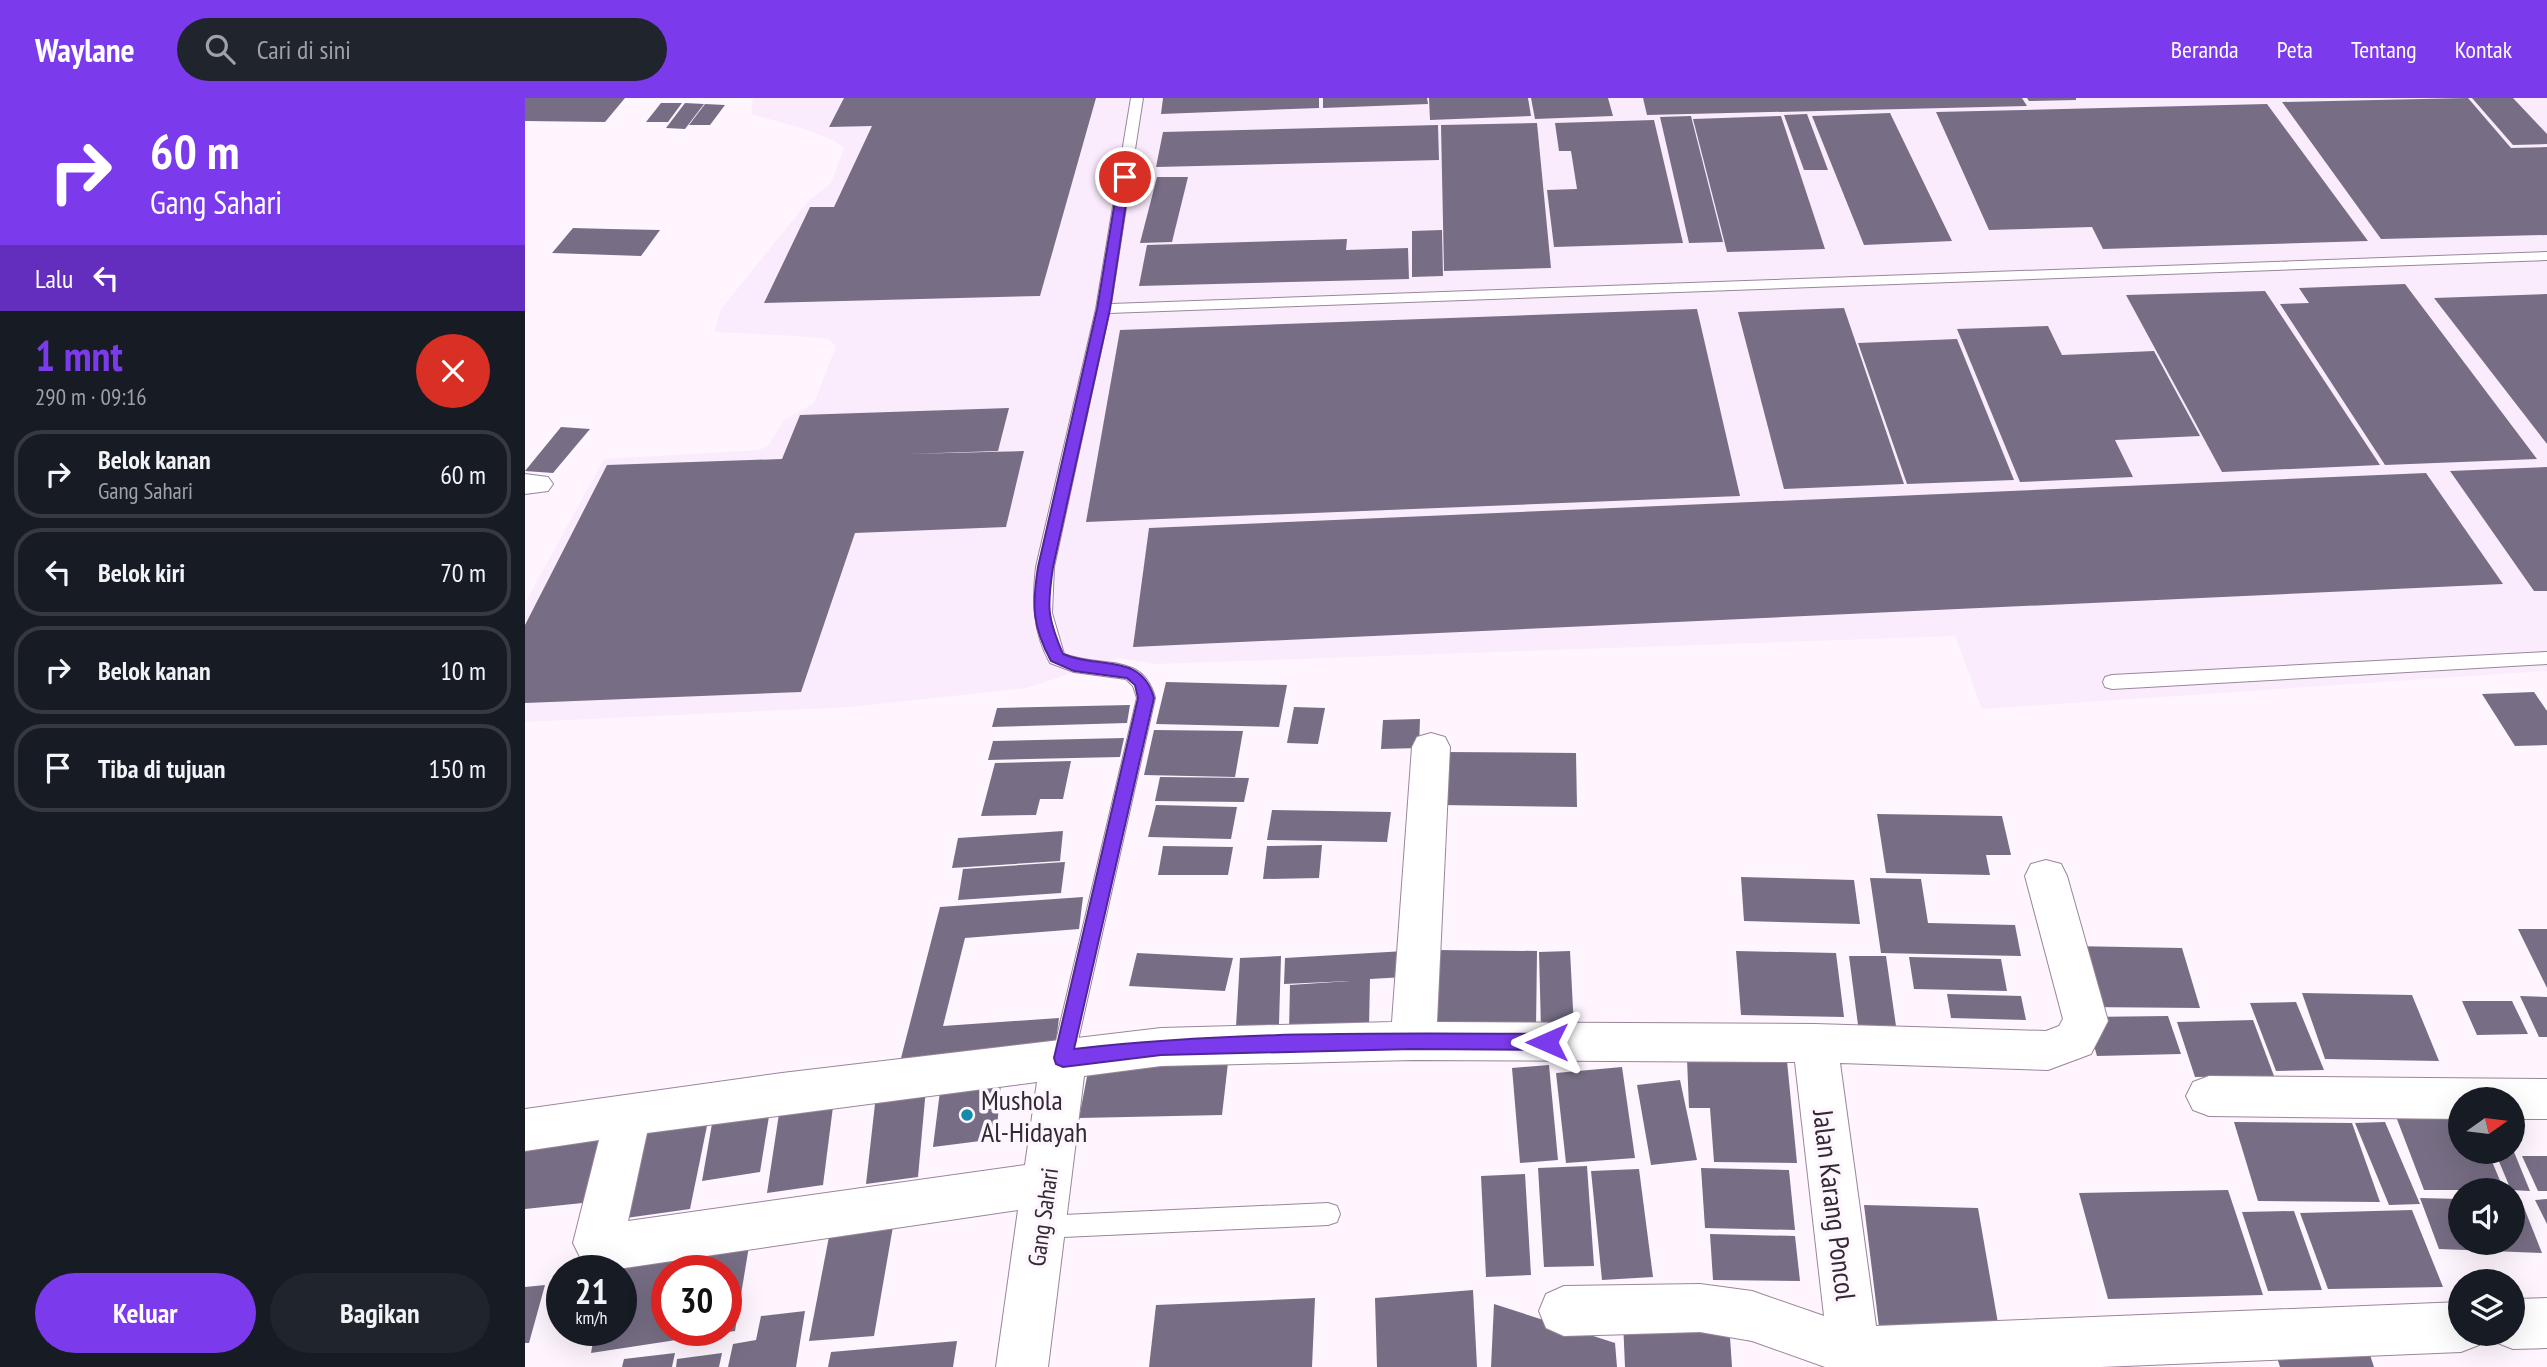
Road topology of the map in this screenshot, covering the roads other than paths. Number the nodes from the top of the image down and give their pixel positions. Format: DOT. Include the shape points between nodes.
graph roads {
  1 [pos="1137,98"];
  2 [pos="2547,256"];
  3 [pos="1104,309"];
  4 [pos="2547,658"];
  5 [pos="2112,682"];
  6 [pos="1431,747"];
  7 [pos="2046,876"];
  8 [pos="1413,1041"];
  9 [pos="1815,1043"];
  10 [pos="1063,1058"];
  11 [pos="2209,1096"];
  12 [pos="2547,1099"];
  13 [pos="628,1115"];
  14 [pos="525,1130"];
  15 [pos="1044,1206"];
  16 [pos="1328,1214"];
  17 [pos="1564,1311"];
  18 [pos="2547,1323"];
  19 [pos="2525,1324"];
  20 [pos="2448,1327"];
  21 [pos="1855,1359"];
  22 [pos="1022,1367"];
  1 -- 3 [label="lane"];
  2 -- 3 [label="lane"];
  3 -- 10 [label="lane, Gang Sahari" via="1045,567 1041,620 1057,658 1131,673 1142,683 1146,698"];
  4 -- 5 [label="lane"];
  6 -- 8 [label="street"];
  7 -- 9 [label="street" via="2085,1021 2075,1040 2048,1051"];
  8 -- 9 [label="street"];
  8 -- 10 [label="street" via="1161,1047"];
  9 -- 21 [label="street, Jalan Karang Poncol"];
  10 -- 13 [label="street"];
  10 -- 15 [label="street, Gang Sahari"];
  11 -- 12 [label="street"];
  13 -- 14 [label="street"];
  13 -- 15 [label="street" via="598,1243 611,1247"];
  15 -- 16 [label="lane"];
  15 -- 22 [label="street, Gang Sahari"];
  17 -- 21 [label="street" via="1700,1308 1752,1316"];
  18 -- 19 [label="street"];
  20 -- 21 [label="street"];
}
